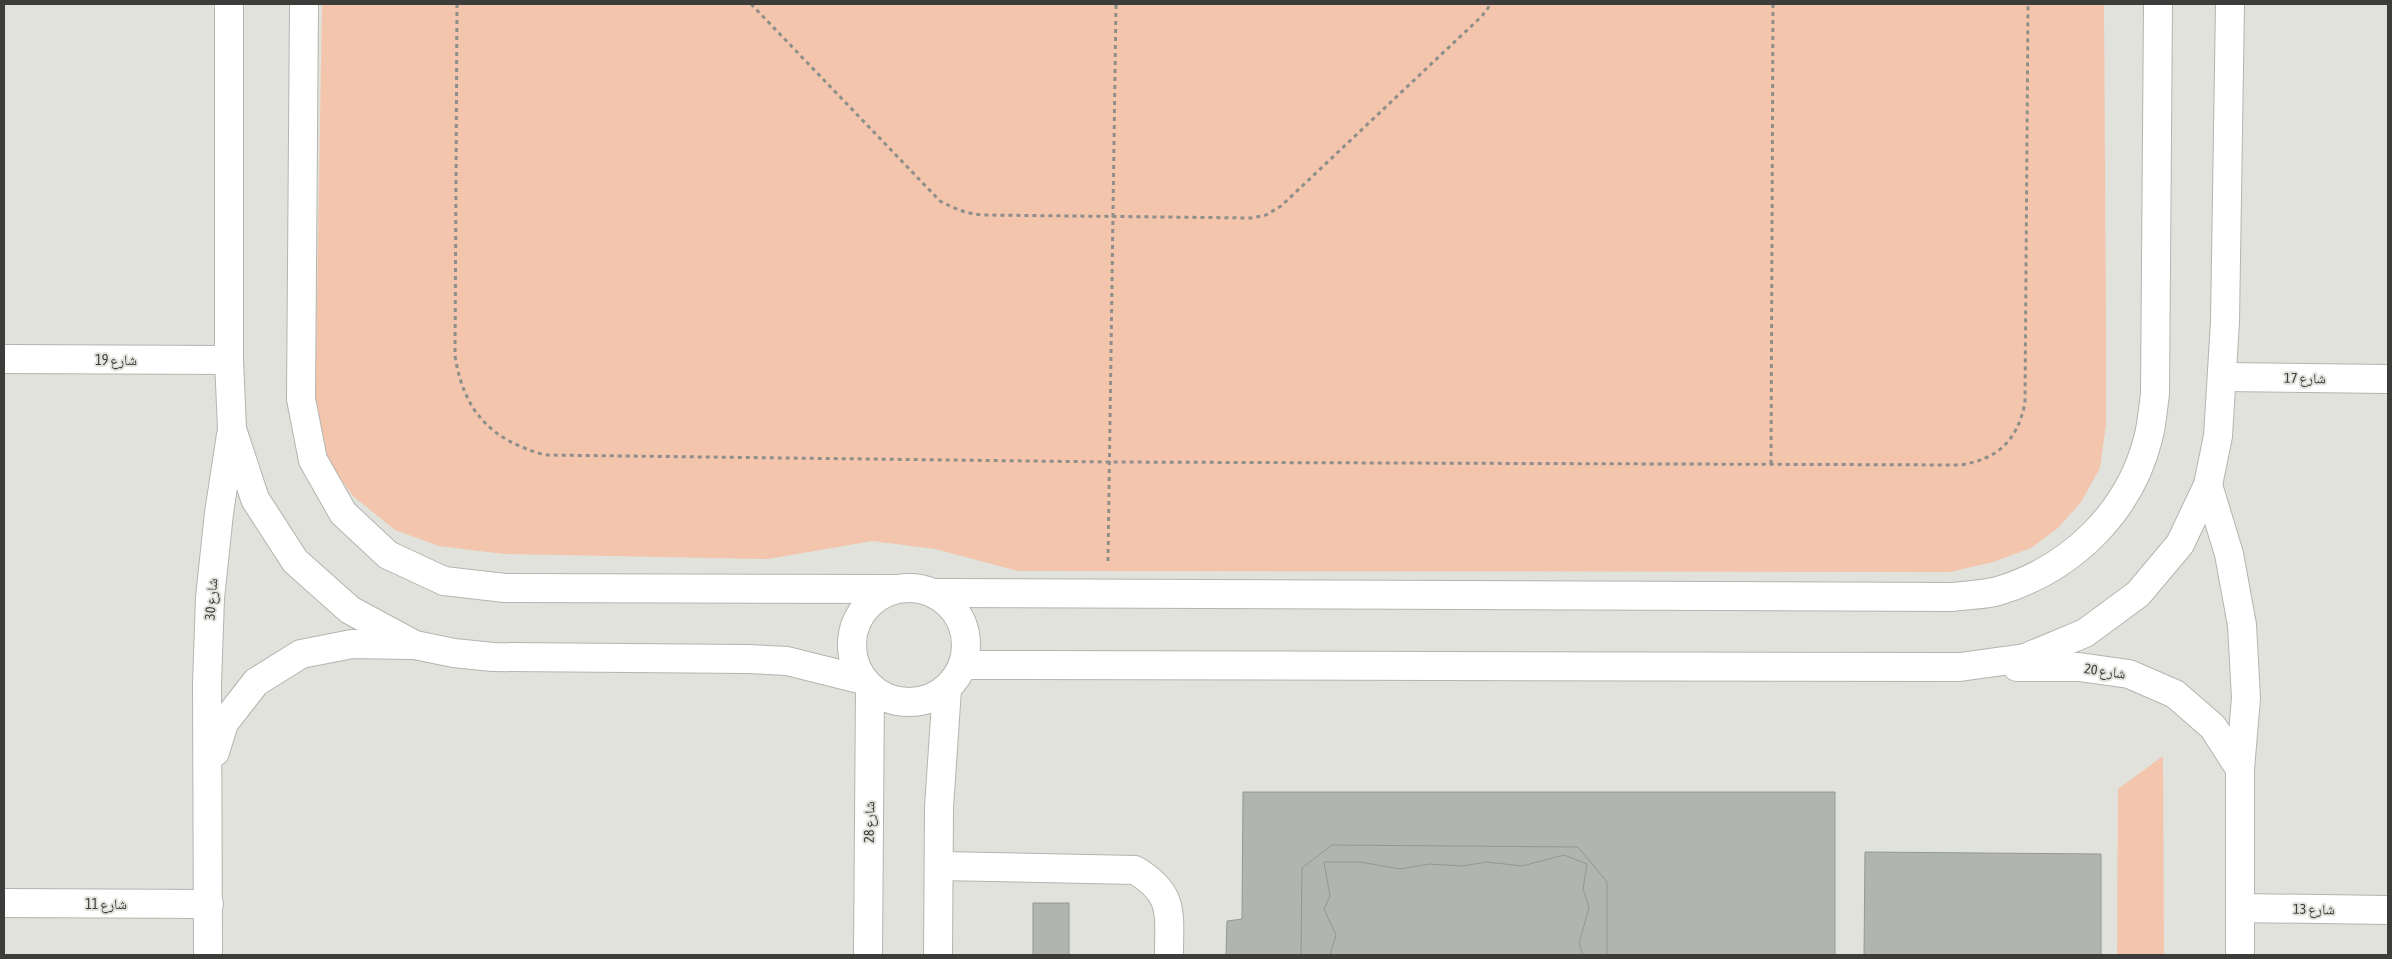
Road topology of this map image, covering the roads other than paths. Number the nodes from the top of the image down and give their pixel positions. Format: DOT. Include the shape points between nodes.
graph roads {
  1 [pos="229,4"];
  2 [pos="304,4"];
  3 [pos="2158,4"];
  4 [pos="2230,4"];
  5 [pos="4,360"];
  6 [pos="229,360"];
  7 [pos="2222,378"];
  8 [pos="2388,379"];
  9 [pos="232,429"];
  10 [pos="2208,485"];
  11 [pos="895,589"];
  12 [pos="933,593"];
  13 [pos="415,645"];
  14 [pos="963,665"];
  15 [pos="1960,667"];
  16 [pos="866,684"];
  17 [pos="947,689"];
  18 [pos="2240,769"];
  19 [pos="209,770"];
  20 [pos="939,866"];
  21 [pos="4,903"];
  22 [pos="209,904"];
  23 [pos="2240,908"];
  24 [pos="2388,910"];
  25 [pos="208,955"];
  26 [pos="868,955"];
  27 [pos="938,955"];
  28 [pos="1169,955"];
  29 [pos="2240,955"];
  1 -- 6 [label="street"];
  2 -- 11 [label="street" via="301,399 313,460 343,514 388,555 444,581 505,588"];
  3 -- 12 [label="street" via="2155,394 2149,438 2133,480 2109,519 2077,551 2040,575 1997,591 1953,597"];
  4 -- 7 [label="street" via="2226,322"];
  5 -- 6 [label="street, شارع 19"];
  6 -- 9 [label="street"];
  7 -- 8 [label="street, شارع 17"];
  7 -- 10 [label="street" via="2218,436"];
  9 -- 13 [label="street" via="254,499 295,561 350,610"];
  9 -- 19 [label="street, شارع 30" via="210,598"];
  10 -- 15 [label="street" via="2180,544 2138,594 2085,633 2025,658"];
  10 -- 18 [label="street" via="2229,554 2242,625 2246,698"];
  11 -- 12 [label="street" via="914,588"];
  11 -- 16 [label="street" via="877,596 863,609 854,626 851,644 854,663"];
  12 -- 14 [label="street" via="948,602 965,631"];
  13 -- 16 [label="street" via="493,657 787,661"];
  13 -- 19 [label="street, شارع 30" via="352,644 301,654 256,682 224,723"];
  14 -- 15 [label="street"];
  14 -- 17 [label="street"];
  15 -- 18 [label="street, شارع 20" via="2079,667 2129,674 2175,694 2213,727"];
  16 -- 17 [label="street" via="888,699 908,703 929,699"];
  16 -- 26 [label="street, شارع 28"];
  17 -- 20 [label="street"];
  18 -- 23 [label="street"];
  19 -- 22 [label="street, شارع 30"];
  20 -- 27 [label="street"];
  20 -- 28 [label="street" via="1135,870 1154,881 1166,899"];
  21 -- 22 [label="street, شارع 11"];
  22 -- 25 [label="street, شارع 30"];
  23 -- 24 [label="street, شارع 13"];
  23 -- 29 [label="street"];
}
